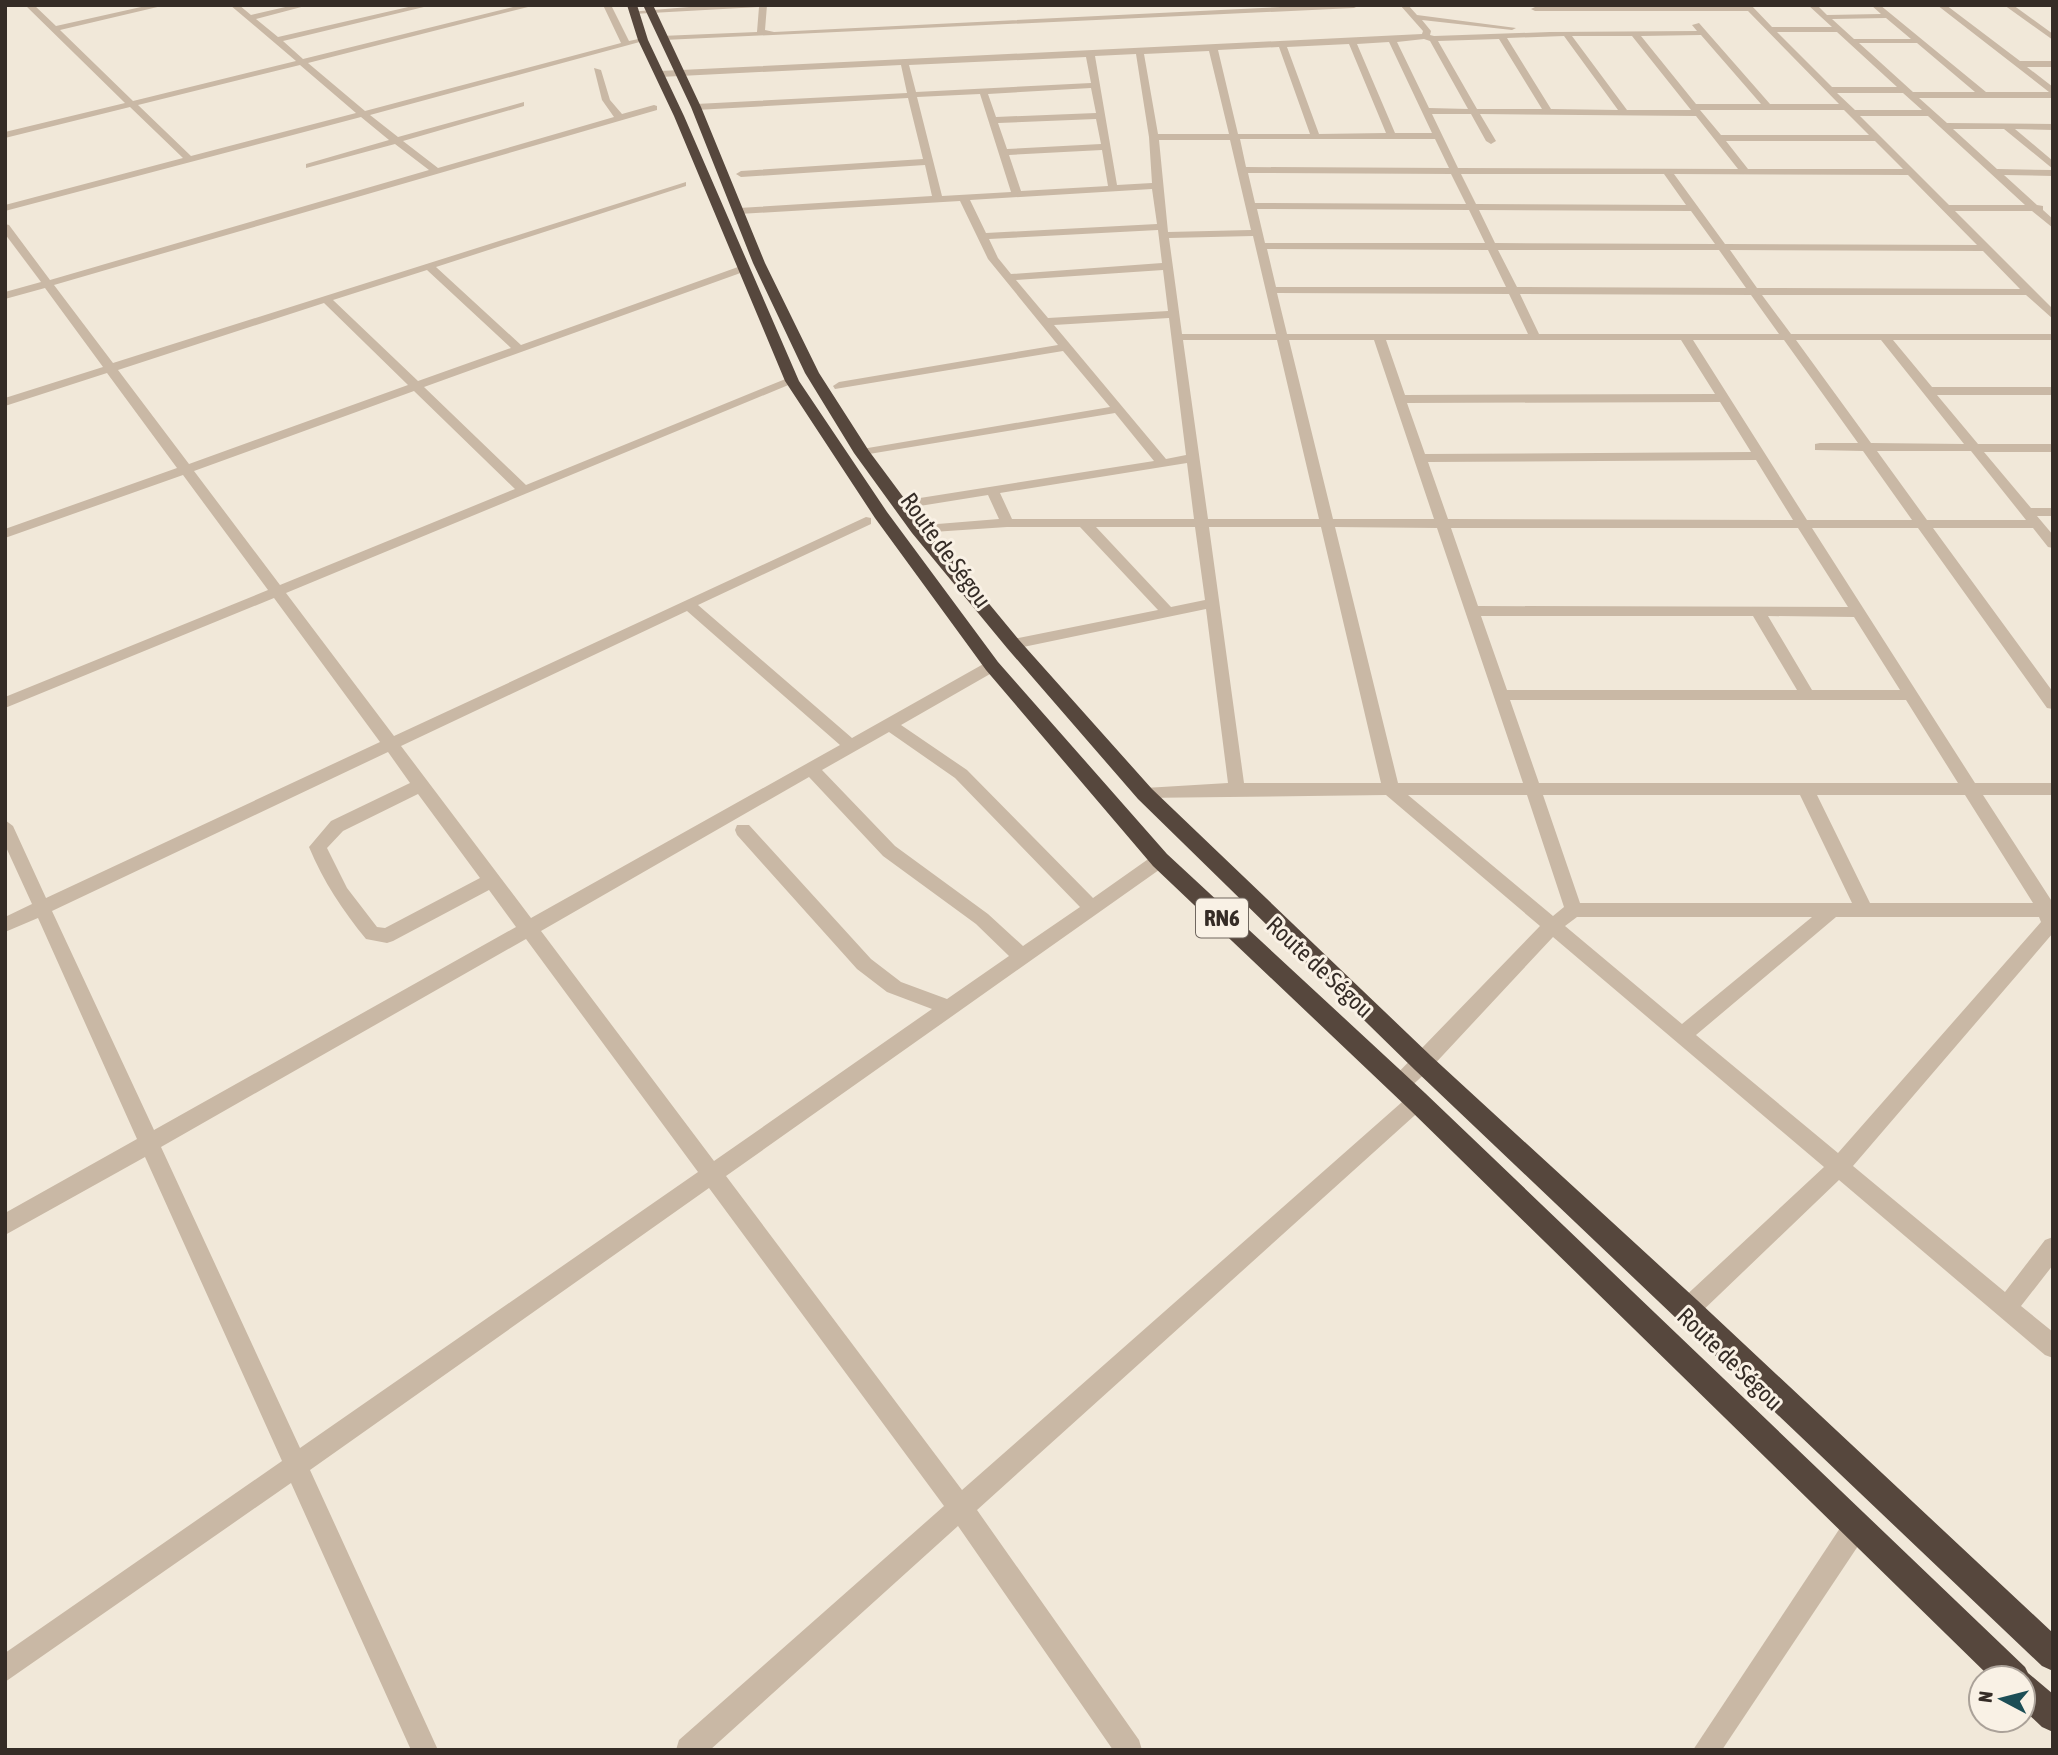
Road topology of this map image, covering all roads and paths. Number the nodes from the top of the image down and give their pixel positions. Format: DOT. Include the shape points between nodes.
graph roads {
  1 [pos="29,5"];
  2 [pos="162,5"];
  3 [pos="234,5"];
  4 [pos="304,5"];
  5 [pos="532,5"];
  6 [pos="607,5"];
  7 [pos="762,5"];
  8 [pos="1394,5"];
  9 [pos="1404,5"];
  10 [pos="1812,5"];
  11 [pos="1875,5"];
  12 [pos="1941,5"];
  13 [pos="2008,5"];
  14 [pos="423,6"];
  15 [pos="1354,6"];
  16 [pos="1615,7"];
  17 [pos="1680,7"];
  18 [pos="1748,7"];
  19 [pos="640,8"];
  20 [pos="434,12"];
  21 [pos="1470,14"];
  22 [pos="1889,16"];
  23 [pos="1414,17"];
  24 [pos="1825,17"];
  25 [pos="249,18"];
  26 [pos="443,18"];
  27 [pos="1541,18"];
  28 [pos="1478,22"];
  29 [pos="453,24"];
  30 [pos="54,29"];
  31 [pos="1770,29"];
  32 [pos="1839,30"];
  33 [pos="1634,33"];
  34 [pos="1703,33"];
  35 [pos="774,34"];
  36 [pos="1566,34"];
  37 [pos="1424,36"];
  38 [pos="1501,36"];
  39 [pos="2053,38"];
  40 [pos="277,40"];
  41 [pos="1392,40"];
  42 [pos="644,41"];
  43 [pos="1851,41"];
  44 [pos="1918,41"];
  45 [pos="1352,42"];
  46 [pos="1282,45"];
  47 [pos="1213,48"];
  48 [pos="1140,52"];
  49 [pos="1090,54"];
  50 [pos="303,61"];
  51 [pos="904,62"];
  52 [pos="2019,64"];
  53 [pos="2053,64"];
  54 [pos="597,70"];
  55 [pos="669,72"];
  56 [pos="1096,85"];
  57 [pos="1830,90"];
  58 [pos="983,91"];
  59 [pos="1908,92"];
  60 [pos="2053,93"];
  61 [pos="912,95"];
  62 [pos="1984,95"];
  63 [pos="131,104"];
  64 [pos="520,104"];
  65 [pos="1767,106"];
  66 [pos="696,107"];
  67 [pos="654,108"];
  68 [pos="1696,110"];
  69 [pos="1850,110"];
  70 [pos="1426,111"];
  71 [pos="1474,111"];
  72 [pos="1548,112"];
  73 [pos="1624,112"];
  74 [pos="362,113"];
  75 [pos="1931,113"];
  76 [pos="1100,116"];
  77 [pos="620,118"];
  78 [pos="992,120"];
  79 [pos="1945,126"];
  80 [pos="2007,127"];
  81 [pos="2053,127"];
  82 [pos="5,135"];
  83 [pos="1391,135"];
  84 [pos="1315,136"];
  85 [pos="1438,136"];
  86 [pos="1154,137"];
  87 [pos="1234,137"];
  88 [pos="1718,138"];
  89 [pos="1877,138"];
  90 [pos="394,141"];
  91 [pos="1491,141"];
  92 [pos="1106,147"];
  93 [pos="1003,152"];
  94 [pos="189,159"];
  95 [pos="928,162"];
  96 [pos="309,166"];
  97 [pos="2053,166"];
  98 [pos="1242,170"];
  99 [pos="1455,170"];
  100 [pos="436,171"];
  101 [pos="1667,171"];
  102 [pos="1745,171"];
  103 [pos="1911,172"];
  104 [pos="1995,172"];
  105 [pos="2053,173"];
  106 [pos="741,174"];
  107 [pos="683,184"];
  108 [pos="1157,186"];
  109 [pos="1113,189"];
  110 [pos="1017,195"];
  111 [pos="964,198"];
  112 [pos="938,199"];
  113 [pos="1251,206"];
  114 [pos="1472,207"];
  115 [pos="5,208"];
  116 [pos="1694,208"];
  117 [pos="1946,208"];
  118 [pos="2035,208"];
  119 [pos="2053,208"];
  120 [pos="739,211"];
  121 [pos="2053,225"];
  122 [pos="5,227"];
  123 [pos="1163,231"];
  124 [pos="982,236"];
  125 [pos="1259,240"];
  126 [pos="1491,247"];
  127 [pos="1723,247"];
  128 [pos="1986,248"];
  129 [pos="429,266"];
  130 [pos="1168,267"];
  131 [pos="742,269"];
  132 [pos="1007,277"];
  133 [pos="47,284"];
  134 [pos="1271,290"];
  135 [pos="1512,290"];
  136 [pos="1754,291"];
  137 [pos="2029,292"];
  138 [pos="5,296"];
  139 [pos="326,299"];
  140 [pos="1174,314"];
  141 [pos="2053,316"];
  142 [pos="1045,322"];
  143 [pos="1177,337"];
  144 [pos="1282,337"];
  145 [pos="1379,337"];
  146 [pos="1535,337"];
  147 [pos="1685,337"];
  148 [pos="1787,337"];
  149 [pos="1884,337"];
  150 [pos="2053,337"];
  151 [pos="1066,347"];
  152 [pos="519,349"];
  153 [pos="110,368"];
  154 [pos="792,381"];
  155 [pos="839,386"];
  156 [pos="415,387"];
  157 [pos="1927,391"];
  158 [pos="2053,391"];
  159 [pos="1723,398"];
  160 [pos="1400,399"];
  161 [pos="5,402"];
  162 [pos="1118,409"];
  163 [pos="1820,447"];
  164 [pos="1867,447"];
  165 [pos="1974,447"];
  166 [pos="2053,448"];
  167 [pos="862,453"];
  168 [pos="1760,456"];
  169 [pos="1194,458"];
  170 [pos="1420,458"];
  171 [pos="1163,463"];
  172 [pos="186,469"];
  173 [pos="992,490"];
  174 [pos="524,491"];
  175 [pos="901,505"];
  176 [pos="2027,512"];
  177 [pos="2053,512"];
  178 [pos="866,521"];
  179 [pos="1007,523"];
  180 [pos="1084,523"];
  181 [pos="1202,523"];
  182 [pos="1327,523"];
  183 [pos="1442,523"];
  184 [pos="1803,524"];
  185 [pos="1923,524"];
  186 [pos="2036,524"];
  187 [pos="918,529"];
  188 [pos="5,534"];
  189 [pos="2053,544"];
  190 [pos="277,592"];
  191 [pos="1213,603"];
  192 [pos="688,604"];
  193 [pos="1472,611"];
  194 [pos="1169,612"];
  195 [pos="1758,612"];
  196 [pos="1858,612"];
  197 [pos="1013,644"];
  198 [pos="992,666"];
  199 [pos="1501,695"];
  200 [pos="1911,695"];
  201 [pos="1808,696"];
  202 [pos="5,703"];
  203 [pos="2053,704"];
  204 [pos="889,724"];
  205 [pos="390,744"];
  206 [pos="851,746"];
  207 [pos="811,769"];
  208 [pos="421,785"];
  209 [pos="1237,789"];
  210 [pos="1391,789"];
  211 [pos="2053,789"];
  212 [pos="1533,790"];
  213 [pos="1807,790"];
  214 [pos="1971,791"];
  215 [pos="1145,794"];
  216 [pos="5,826"];
  217 [pos="743,830"];
  218 [pos="1160,860"];
  219 [pos="492,880"];
  220 [pos="42,907"];
  221 [pos="1093,908"];
  222 [pos="1835,908"];
  223 [pos="1864,909"];
  224 [pos="2049,909"];
  225 [pos="1574,910"];
  226 [pos="5,925"];
  227 [pos="1552,926"];
  228 [pos="529,929"];
  229 [pos="1022,957"];
  230 [pos="950,1008"];
  231 [pos="1681,1036"];
  232 [pos="1423,1063"];
  233 [pos="1399,1085"];
  234 [pos="1416,1101"];
  235 [pos="150,1143"];
  236 [pos="1838,1168"];
  237 [pos="712,1175"];
  238 [pos="5,1225"];
  239 [pos="2053,1247"];
  240 [pos="2006,1308"];
  241 [pos="1688,1309"];
  242 [pos="2053,1347"];
  243 [pos="296,1466"];
  244 [pos="960,1507"];
  245 [pos="1857,1525"];
  246 [pos="2053,1655"];
  247 [pos="2000,1664"];
  248 [pos="5,1669"];
  249 [pos="2037,1701"];
  250 [pos="2053,1716"];
  251 [pos="425,1750"];
  252 [pos="689,1750"];
  253 [pos="1129,1750"];
  254 [pos="1706,1750"];
  1 -- 30 [label="street"];
  2 -- 30 [label="street"];
  3 -- 25 [label="street"];
  4 -- 25 [label="street"];
  5 -- 29 [label="street"];
  6 -- 42 [label="street"];
  7 -- 19 [label="street"];
  7 -- 35 [label="street" via="761,32"];
  8 -- 37 [label="street"];
  9 -- 23 [label="street"];
  10 -- 24 [label="street"];
  11 -- 22 [label="street"];
  12 -- 52 [label="street"];
  13 -- 39 [label="street"];
  14 -- 20 [label="street"];
  14 -- 40 [label="street"];
  15 -- 35 [label="street"];
  16 -- 17 [label="street"];
  16 -- 27 [label="street"];
  17 -- 18 [label="street"];
  17 -- 34 [label="street"];
  18 -- 31 [label="street"];
  19 -- 42 [label="highway, Route de Ségou / RN6"];
  21 -- 28 [label="street"];
  22 -- 24 [label="street"];
  22 -- 44 [label="street"];
  23 -- 28 [label="street"];
  23 -- 37 [label="street" via="1427,31"];
  24 -- 32 [label="street"];
  25 -- 40 [label="street"];
  26 -- 29 [label="street"];
  27 -- 28 [label="street"];
  27 -- 36 [label="street"];
  27 -- 38 [label="street"];
  29 -- 50 [label="street"];
  30 -- 63 [label="street"];
  31 -- 32 [label="street"];
  31 -- 57 [label="street"];
  32 -- 43 [label="street"];
  33 -- 34 [label="street"];
  33 -- 36 [label="street"];
  33 -- 68 [label="street"];
  34 -- 65 [label="street"];
  35 -- 42 [label="street"];
  36 -- 73 [label="street"];
  37 -- 38 [label="street"];
  37 -- 41 [label="street"];
  37 -- 55 [label="street"];
  37 -- 71 [label="street"];
  38 -- 72 [label="street"];
  40 -- 50 [label="street"];
  41 -- 45 [label="street"];
  41 -- 70 [label="street"];
  42 -- 55 [label="highway, Route de Ségou / RN6"];
  42 -- 74 [label="street"];
  43 -- 44 [label="street"];
  43 -- 59 [label="street"];
  44 -- 62 [label="street"];
  45 -- 46 [label="street"];
  45 -- 83 [label="street"];
  46 -- 47 [label="street"];
  46 -- 84 [label="street"];
  47 -- 48 [label="street"];
  47 -- 87 [label="street"];
  48 -- 49 [label="street"];
  48 -- 86 [label="street"];
  49 -- 51 [label="street"];
  49 -- 56 [label="street"];
  50 -- 63 [label="street"];
  50 -- 74 [label="street"];
  51 -- 55 [label="street"];
  51 -- 61 [label="street"];
  52 -- 53 [label="street"];
  52 -- 60 [label="street"];
  54 -- 77 [label="street" via="606,100"];
  55 -- 66 [label="highway, Route de Ségou / RN6"];
  55 -- 131 [label="highway, Route de Ségou / RN6"];
  56 -- 58 [label="street"];
  56 -- 76 [label="street"];
  57 -- 59 [label="street"];
  57 -- 69 [label="street"];
  58 -- 61 [label="street"];
  58 -- 78 [label="street"];
  59 -- 62 [label="street"];
  59 -- 75 [label="street"];
  60 -- 62 [label="street"];
  61 -- 66 [label="street"];
  61 -- 95 [label="street"];
  63 -- 82 [label="street"];
  63 -- 94 [label="street"];
  64 -- 90 [label="street"];
  65 -- 68 [label="street"];
  65 -- 69 [label="street"];
  66 -- 120 [label="highway, Route de Ségou / RN6"];
  67 -- 77 [label="street"];
  68 -- 73 [label="street"];
  68 -- 88 [label="street"];
  69 -- 75 [label="street"];
  69 -- 89 [label="street"];
  70 -- 71 [label="street"];
  70 -- 85 [label="street"];
  71 -- 72 [label="street"];
  71 -- 91 [label="street"];
  72 -- 73 [label="street"];
  74 -- 90 [label="street"];
  74 -- 94 [label="street"];
  75 -- 79 [label="street"];
  76 -- 78 [label="street"];
  76 -- 92 [label="street"];
  77 -- 100 [label="street"];
  78 -- 93 [label="street"];
  79 -- 80 [label="street"];
  79 -- 104 [label="street"];
  80 -- 81 [label="street"];
  80 -- 97 [label="street"];
  83 -- 84 [label="street"];
  83 -- 85 [label="street"];
  84 -- 87 [label="street"];
  85 -- 99 [label="street"];
  86 -- 87 [label="street"];
  86 -- 108 [label="street"];
  87 -- 98 [label="street"];
  88 -- 89 [label="street"];
  88 -- 102 [label="street"];
  89 -- 103 [label="street"];
  90 -- 96 [label="street"];
  90 -- 100 [label="street"];
  92 -- 93 [label="street"];
  92 -- 109 [label="street"];
  93 -- 110 [label="street"];
  94 -- 115 [label="street"];
  95 -- 106 [label="street"];
  95 -- 112 [label="street"];
  98 -- 99 [label="street"];
  98 -- 113 [label="street"];
  99 -- 101 [label="street"];
  99 -- 114 [label="street"];
  100 -- 133 [label="street"];
  101 -- 102 [label="street"];
  101 -- 116 [label="street"];
  102 -- 103 [label="street"];
  103 -- 117 [label="street"];
  104 -- 105 [label="street"];
  104 -- 118 [label="street"];
  107 -- 129 [label="street"];
  108 -- 109 [label="street"];
  108 -- 123 [label="street"];
  109 -- 110 [label="street"];
  110 -- 111 [label="street"];
  111 -- 112 [label="street"];
  111 -- 124 [label="street"];
  112 -- 120 [label="street"];
  113 -- 114 [label="street"];
  113 -- 125 [label="street"];
  114 -- 116 [label="street"];
  114 -- 126 [label="street"];
  116 -- 127 [label="street"];
  117 -- 118 [label="street"];
  117 -- 128 [label="street"];
  118 -- 119 [label="street"];
  118 -- 121 [label="street"];
  120 -- 167 [label="highway, Route de Ségou / RN6" via="812,373"];
  122 -- 133 [label="street"];
  123 -- 124 [label="street"];
  123 -- 125 [label="street"];
  123 -- 130 [label="street"];
  124 -- 132 [label="street"];
  125 -- 126 [label="street"];
  125 -- 134 [label="street"];
  126 -- 127 [label="street"];
  126 -- 135 [label="street"];
  127 -- 128 [label="street"];
  127 -- 136 [label="street"];
  128 -- 137 [label="street"];
  129 -- 139 [label="street"];
  129 -- 152 [label="street"];
  130 -- 132 [label="street"];
  130 -- 140 [label="street"];
  131 -- 152 [label="street"];
  131 -- 154 [label="highway, Route de Ségou / RN6"];
  132 -- 142 [label="street"];
  133 -- 138 [label="street"];
  133 -- 153 [label="street"];
  134 -- 135 [label="street"];
  134 -- 144 [label="street"];
  135 -- 136 [label="street"];
  135 -- 146 [label="street"];
  136 -- 137 [label="street"];
  136 -- 148 [label="street"];
  137 -- 141 [label="street"];
  139 -- 153 [label="street"];
  139 -- 156 [label="street"];
  140 -- 142 [label="street"];
  140 -- 143 [label="street"];
  142 -- 151 [label="street"];
  143 -- 144 [label="street"];
  143 -- 169 [label="street"];
  144 -- 145 [label="street"];
  144 -- 182 [label="street"];
  145 -- 146 [label="street"];
  145 -- 160 [label="street"];
  146 -- 147 [label="street"];
  147 -- 148 [label="street"];
  147 -- 159 [label="street"];
  148 -- 149 [label="street"];
  148 -- 164 [label="street"];
  149 -- 150 [label="street"];
  149 -- 157 [label="street"];
  151 -- 155 [label="street"];
  151 -- 162 [label="street"];
  152 -- 156 [label="street"];
  153 -- 161 [label="street"];
  153 -- 172 [label="street"];
  154 -- 174 [label="street"];
  154 -- 198 [label="highway, Route de Ségou / RN6" via="881,515"];
  156 -- 172 [label="street"];
  156 -- 174 [label="street"];
  157 -- 158 [label="street"];
  157 -- 165 [label="street"];
  159 -- 160 [label="street"];
  159 -- 168 [label="street"];
  160 -- 170 [label="street"];
  162 -- 167 [label="street"];
  162 -- 171 [label="street"];
  163 -- 164 [label="street"];
  164 -- 165 [label="street"];
  164 -- 185 [label="street"];
  165 -- 166 [label="street"];
  165 -- 176 [label="street"];
  167 -- 175 [label="highway, Route de Ségou / RN6"];
  168 -- 170 [label="street"];
  168 -- 184 [label="street"];
  169 -- 171 [label="street"];
  169 -- 181 [label="street"];
  170 -- 183 [label="street"];
  171 -- 173 [label="street"];
  172 -- 188 [label="street"];
  172 -- 190 [label="street"];
  173 -- 175 [label="street"];
  173 -- 179 [label="street"];
  174 -- 190 [label="street"];
  175 -- 187 [label="highway, Route de Ségou / RN6"];
  176 -- 177 [label="street"];
  176 -- 186 [label="street"];
  178 -- 192 [label="street"];
  179 -- 180 [label="street"];
  179 -- 187 [label="street"];
  180 -- 181 [label="street"];
  180 -- 194 [label="street"];
  181 -- 182 [label="street"];
  181 -- 191 [label="street"];
  182 -- 183 [label="street"];
  182 -- 210 [label="street"];
  183 -- 184 [label="street"];
  183 -- 193 [label="street"];
  184 -- 185 [label="street"];
  184 -- 196 [label="street"];
  185 -- 186 [label="street"];
  185 -- 203 [label="street"];
  186 -- 189 [label="street"];
  187 -- 197 [label="highway, Route de Ségou / RN6"];
  190 -- 202 [label="street"];
  190 -- 205 [label="street"];
  191 -- 194 [label="street"];
  191 -- 209 [label="street"];
  192 -- 205 [label="street"];
  192 -- 206 [label="street"];
  193 -- 195 [label="street"];
  193 -- 199 [label="street"];
  194 -- 197 [label="street"];
  195 -- 196 [label="street"];
  195 -- 201 [label="street"];
  196 -- 200 [label="street"];
  197 -- 215 [label="highway, Route de Ségou / RN6"];
  198 -- 204 [label="street"];
  198 -- 218 [label="highway, Route de Ségou / RN6"];
  199 -- 201 [label="street"];
  199 -- 212 [label="street"];
  200 -- 201 [label="street"];
  200 -- 214 [label="street"];
  204 -- 206 [label="street"];
  204 -- 221 [label="street" via="961,774"];
  205 -- 208 [label="street"];
  205 -- 220 [label="street"];
  206 -- 207 [label="street"];
  207 -- 228 [label="street"];
  207 -- 229 [label="street" via="889,851 982,919"];
  208 -- 219 [label="street"];
  208 -- 219 [label="street" via="337,827 318,847 361,921 372,934 387,936"];
  209 -- 210 [label="street"];
  209 -- 215 [label="street"];
  210 -- 212 [label="street"];
  210 -- 227 [label="street"];
  211 -- 214 [label="street"];
  212 -- 213 [label="street"];
  212 -- 225 [label="street"];
  213 -- 214 [label="street"];
  213 -- 223 [label="street"];
  214 -- 224 [label="street"];
  215 -- 232 [label="highway, Route de Ségou / RN6"];
  216 -- 220 [label="street"];
  217 -- 230 [label="street" via="864,964 894,987"];
  218 -- 221 [label="street"];
  218 -- 233 [label="highway, Route de Ségou / RN6"];
  219 -- 228 [label="street"];
  220 -- 226 [label="street"];
  220 -- 235 [label="street"];
  221 -- 229 [label="street"];
  222 -- 223 [label="street"];
  222 -- 225 [label="street"];
  222 -- 231 [label="street"];
  223 -- 224 [label="street"];
  224 -- 236 [label="street" via="2050,924"];
  225 -- 227 [label="street"];
  227 -- 231 [label="street"];
  227 -- 232 [label="street"];
  228 -- 235 [label="street"];
  228 -- 237 [label="street"];
  229 -- 230 [label="street"];
  230 -- 237 [label="street"];
  231 -- 236 [label="street"];
  232 -- 233 [label="street"];
  232 -- 241 [label="highway, Route de Ségou / RN6"];
  233 -- 234 [label="highway, Route de Ségou / RN6"];
  234 -- 244 [label="street"];
  234 -- 245 [label="highway, Route de Ségou / RN6"];
  235 -- 238 [label="street"];
  235 -- 243 [label="street"];
  236 -- 240 [label="street"];
  236 -- 241 [label="street"];
  237 -- 243 [label="street"];
  237 -- 244 [label="street"];
  239 -- 240 [label="street"];
  240 -- 242 [label="street"];
  241 -- 246 [label="highway, Route de Ségou / RN6"];
  243 -- 248 [label="street"];
  243 -- 251 [label="street"];
  244 -- 252 [label="street"];
  244 -- 253 [label="street"];
  245 -- 247 [label="highway, Route de Ségou / RN6"];
  245 -- 254 [label="street"];
  249 -- 250 [label="highway"];
}
